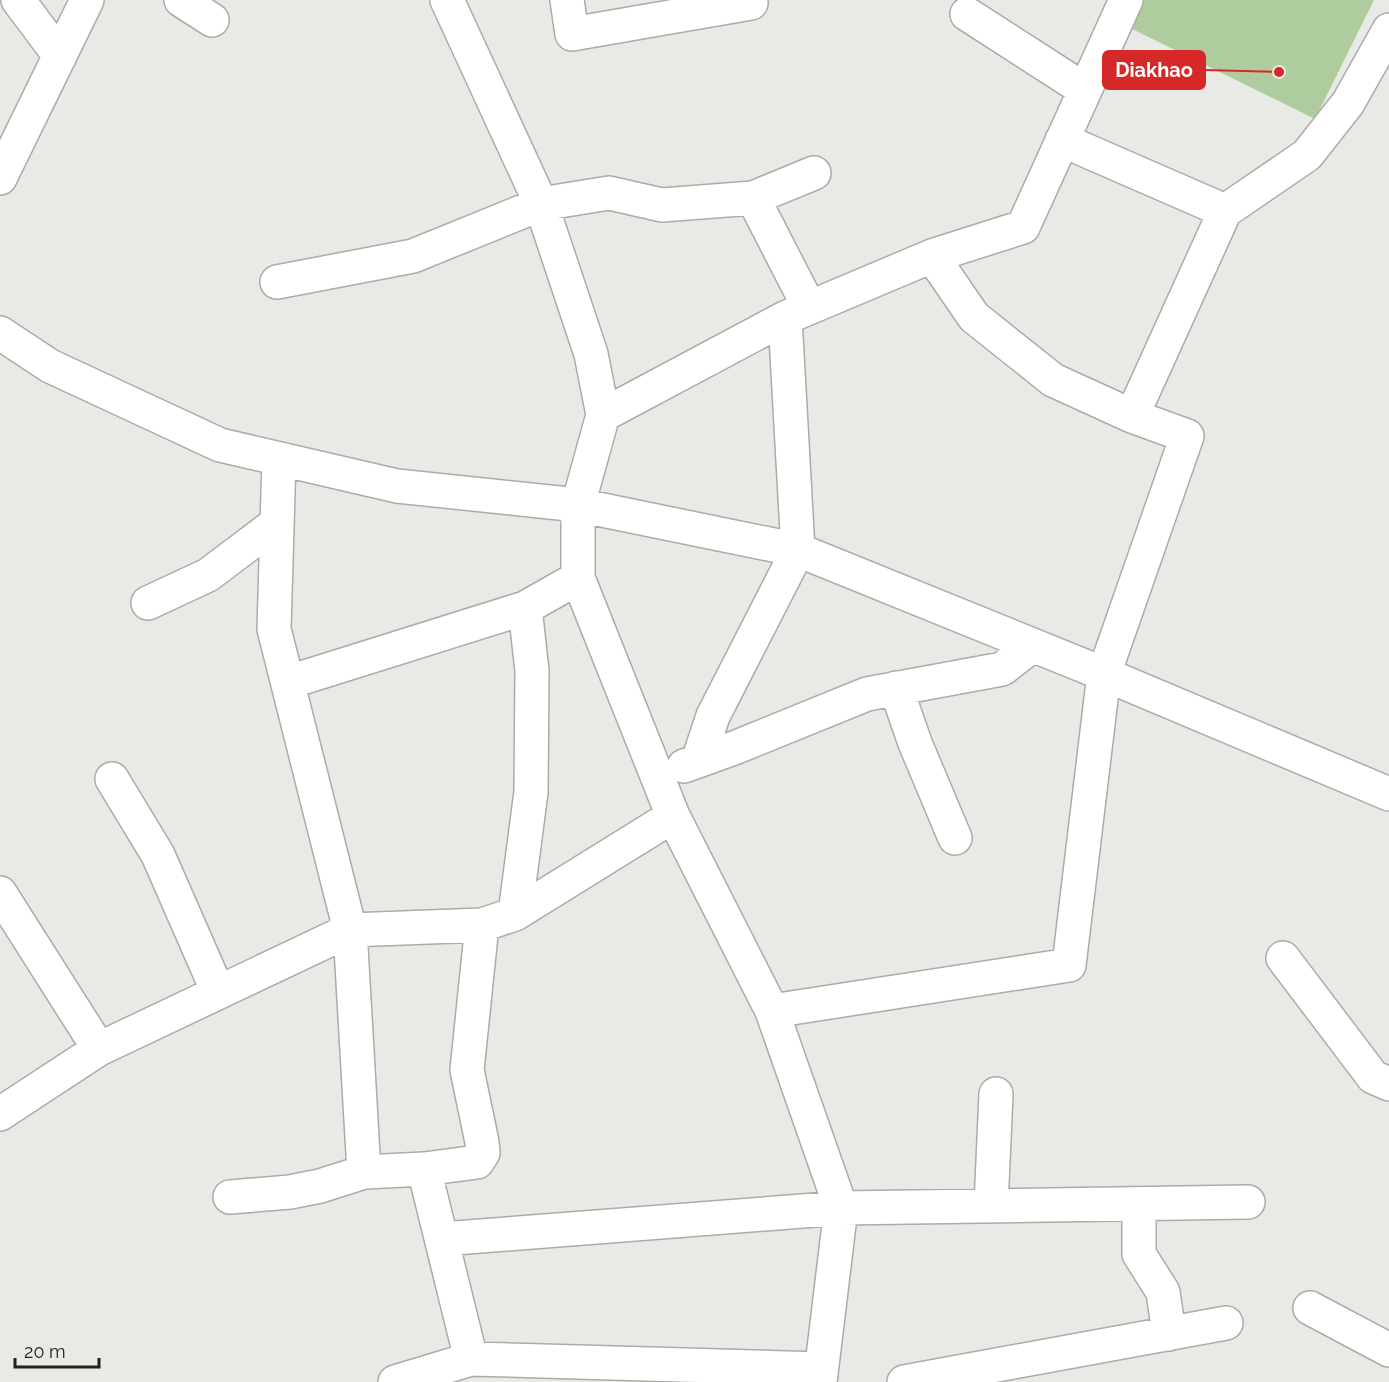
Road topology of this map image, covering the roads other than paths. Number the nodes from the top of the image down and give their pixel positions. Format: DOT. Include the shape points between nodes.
graph roads {
  1 [pos="18,0"];
  2 [pos="87,0"];
  3 [pos="181,0"];
  4 [pos="447,0"];
  5 [pos="567,0"];
  6 [pos="1126,0"];
  7 [pos="751,3"];
  8 [pos="967,14"];
  9 [pos="212,20"];
  10 [pos="1389,30"];
  11 [pos="60,56"];
  12 [pos="1085,90"];
  13 [pos="1062,140"];
  14 [pos="814,173"];
  15 [pos="0,178"];
  16 [pos="753,198"];
  17 [pos="541,204"];
  18 [pos="1225,211"];
  19 [pos="932,256"];
  20 [pos="277,282"];
  21 [pos="797,313"];
  22 [pos="0,333"];
  23 [pos="603,415"];
  24 [pos="1132,416"];
  25 [pos="279,459"];
  26 [pos="578,505"];
  27 [pos="277,523"];
  28 [pos="798,550"];
  29 [pos="578,578"];
  30 [pos="148,603"];
  31 [pos="525,608"];
  32 [pos="1033,645"];
  33 [pos="1104,674"];
  34 [pos="289,682"];
  35 [pos="896,688"];
  36 [pos="698,761"];
  37 [pos="657,775"];
  38 [pos="112,779"];
  39 [pos="1389,794"];
  40 [pos="673,816"];
  41 [pos="955,838"];
  42 [pos="0,893"];
  43 [pos="514,914"];
  44 [pos="482,925"];
  45 [pos="350,930"];
  46 [pos="1284,958"];
  47 [pos="218,992"];
  48 [pos="772,1011"];
  49 [pos="99,1048"];
  50 [pos="1389,1084"];
  51 [pos="996,1094"];
  52 [pos="0,1114"];
  53 [pos="424,1169"];
  54 [pos="364,1172"];
  55 [pos="230,1197"];
  56 [pos="1248,1202"];
  57 [pos="1139,1203"];
  58 [pos="991,1206"];
  59 [pos="841,1208"];
  60 [pos="442,1239"];
  61 [pos="1310,1308"];
  62 [pos="1226,1323"];
  63 [pos="1169,1334"];
  64 [pos="1389,1350"];
  65 [pos="471,1359"];
  66 [pos="820,1375"];
  67 [pos="395,1382"];
  68 [pos="904,1382"];
  1 -- 11 [label="street"];
  2 -- 11 [label="street"];
  3 -- 9 [label="street"];
  4 -- 17 [label="street"];
  5 -- 7 [label="street" via="572,34"];
  6 -- 12 [label="street"];
  8 -- 12 [label="street"];
  10 -- 18 [label="street" via="1348,103 1307,154"];
  11 -- 15 [label="street"];
  12 -- 13 [label="street"];
  13 -- 18 [label="street"];
  13 -- 19 [label="street" via="1023,227"];
  14 -- 16 [label="street"];
  16 -- 17 [label="street" via="662,205 609,193"];
  16 -- 21 [label="street"];
  17 -- 20 [label="street" via="413,256"];
  17 -- 23 [label="street" via="591,354"];
  18 -- 24 [label="street"];
  19 -- 21 [label="street"];
  19 -- 24 [label="street" via="974,317 1053,380"];
  21 -- 23 [label="street"];
  21 -- 28 [label="street"];
  22 -- 25 [label="street" via="50,366 220,445"];
  23 -- 26 [label="street"];
  24 -- 33 [label="street" via="1186,436"];
  25 -- 26 [label="street" via="397,486"];
  25 -- 27 [label="street"];
  26 -- 28 [label="street"];
  26 -- 29 [label="street"];
  27 -- 30 [label="street" via="208,575"];
  27 -- 34 [label="street" via="274,629"];
  28 -- 32 [label="street"];
  28 -- 36 [label="street" via="713,716"];
  29 -- 31 [label="street"];
  29 -- 37 [label="street"];
  31 -- 34 [label="street"];
  31 -- 43 [label="street" via="532,670 531,792"];
  32 -- 33 [label="street"];
  32 -- 35 [label="street" via="1002,669"];
  33 -- 39 [label="street"];
  33 -- 48 [label="street" via="1070,965"];
  34 -- 45 [label="street"];
  35 -- 36 [label="street" via="867,694"];
  35 -- 41 [label="street"];
  36 -- 37 [label="street"];
  37 -- 40 [label="street"];
  38 -- 47 [label="street" via="158,855"];
  40 -- 43 [label="street"];
  40 -- 48 [label="street"];
  42 -- 49 [label="street"];
  43 -- 44 [label="street"];
  44 -- 45 [label="street"];
  44 -- 53 [label="street" via="467,1070 483,1153 477,1162"];
  45 -- 47 [label="street"];
  45 -- 54 [label="street"];
  46 -- 50 [label="street" via="1373,1077"];
  47 -- 49 [label="street"];
  48 -- 59 [label="street"];
  49 -- 52 [label="street"];
  51 -- 58 [label="street"];
  53 -- 54 [label="street"];
  53 -- 60 [label="street"];
  54 -- 55 [label="street" via="290,1192"];
  56 -- 57 [label="street"];
  57 -- 58 [label="street"];
  57 -- 63 [label="street" via="1139,1254 1163,1292"];
  58 -- 59 [label="street"];
  59 -- 60 [label="street"];
  59 -- 66 [label="street"];
  60 -- 65 [label="street"];
  61 -- 64 [label="street"];
  62 -- 63 [label="street"];
  63 -- 68 [label="street"];
  65 -- 66 [label="street"];
  65 -- 67 [label="street"];
}
